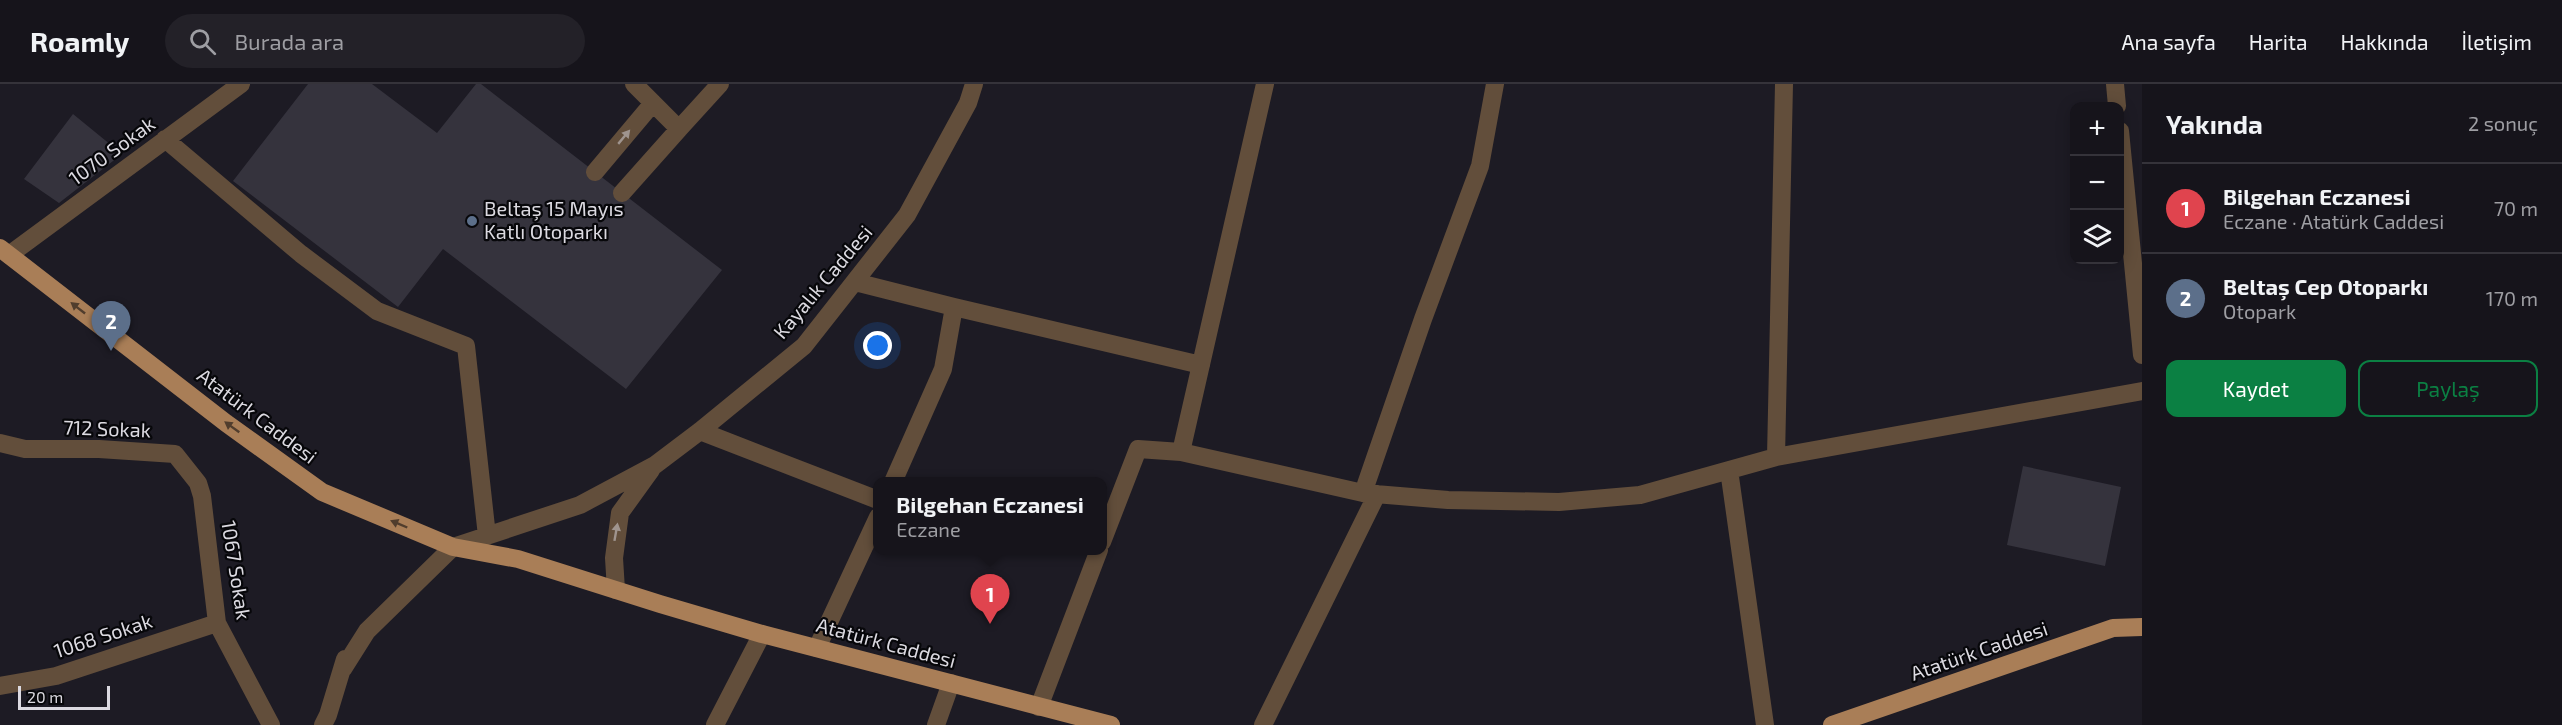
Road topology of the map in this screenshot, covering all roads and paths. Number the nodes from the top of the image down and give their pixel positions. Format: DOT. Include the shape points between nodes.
graph roads {
  1 [pos="634,84"];
  2 [pos="720,84"];
  3 [pos="974,84"];
  4 [pos="1265,84"];
  5 [pos="1495,84"];
  6 [pos="1784,84"];
  7 [pos="2115,84"];
  8 [pos="231,86"];
  9 [pos="2117,102"];
  10 [pos="653,103"];
  11 [pos="679,129"];
  12 [pos="165,139"];
  13 [pos="2122,156"];
  14 [pos="595,172"];
  15 [pos="622,193"];
  16 [pos="5,251"];
  17 [pos="855,282"];
  18 [pos="954,307"];
  19 [pos="2142,355"];
  20 [pos="1201,365"];
  21 [pos="2142,390"];
  22 [pos="700,431"];
  23 [pos="0,443"];
  24 [pos="1181,452"];
  25 [pos="1776,457"];
  26 [pos="655,465"];
  27 [pos="1729,470"];
  28 [pos="895,477"];
  29 [pos="198,483"];
  30 [pos="1370,493"];
  31 [pos="873,498"];
  32 [pos="873,528"];
  33 [pos="1107,529"];
  34 [pos="487,536"];
  35 [pos="453,547"];
  36 [pos="1097,555"];
  37 [pos="518,558"];
  38 [pos="616,590"];
  39 [pos="651,601"];
  40 [pos="218,623"];
  41 [pos="2142,627"];
  42 [pos="762,634"];
  43 [pos="817,648"];
  44 [pos="951,684"];
  45 [pos="0,686"];
  46 [pos="1039,707"];
  47 [pos="271,725"];
  48 [pos="323,725"];
  49 [pos="715,725"];
  50 [pos="936,725"];
  51 [pos="1111,725"];
  52 [pos="1263,725"];
  53 [pos="1765,725"];
  54 [pos="1832,725"];
  1 -- 10 [label="street"];
  2 -- 11 [label="street"];
  3 -- 17 [label="street, Kayalık Caddesi" via="968,104 907,215"];
  4 -- 20 [label="street"];
  5 -- 30 [label="street" via="1480,166 1423,319"];
  6 -- 25 [label="street"];
  7 -- 9 [label="street"];
  8 -- 12 [label="street, 1070 Sokak"];
  10 -- 11 [label="street"];
  14 -- 10 [label="street, one-way"];
  11 -- 15 [label="street"];
  12 -- 16 [label="street, 1070 Sokak"];
  12 -- 34 [label="street" via="301,254 377,311 466,346"];
  13 -- 19 [label="street"];
  35 -- 16 [label="main road, Atatürk Caddesi, one-way" via="322,492 226,423"];
  17 -- 18 [label="street"];
  17 -- 22 [label="street, Kayalık Caddesi" via="804,346"];
  18 -- 20 [label="street"];
  18 -- 28 [label="street" via="943,369"];
  20 -- 24 [label="street"];
  21 -- 25 [label="street"];
  22 -- 26 [label="street, Kayalık Caddesi"];
  22 -- 31 [label="street"];
  23 -- 29 [label="street, 712 Sokak" via="24,449 175,454"];
  24 -- 30 [label="street"];
  24 -- 33 [label="street" via="1138,449"];
  25 -- 27 [label="street"];
  26 -- 34 [label="street, Kayalık Caddesi" via="580,505"];
  38 -- 26 [label="street, Kayalık Caddesi, one-way" via="614,558 620,513"];
  27 -- 30 [label="street" via="1640,495 1559,502 1448,500"];
  27 -- 53 [label="street"];
  29 -- 40 [label="street, 1067 Sokak"];
  30 -- 52 [label="street"];
  32 -- 43 [label="street"];
  34 -- 35 [label="street, Kayalık Caddesi"];
  35 -- 37 [label="main road, Atatürk Caddesi"];
  35 -- 48 [label="street, Kayalık Caddesi" via="428,572 391,594 362,621 347,642 343,669"];
  36 -- 46 [label="street"];
  37 -- 38 [label="main road, Atatürk Caddesi"];
  37 -- 39 [label="main road, Atatürk Caddesi" via="535,574 615,602"];
  38 -- 39 [label="main road, Atatürk Caddesi"];
  39 -- 42 [label="main road, Atatürk Caddesi"];
  40 -- 45 [label="street, 1068 Sokak" via="56,676"];
  40 -- 47 [label="street, 1067 Sokak"];
  41 -- 54 [label="main road, Atatürk Caddesi" via="2113,628"];
  42 -- 43 [label="main road, Atatürk Caddesi"];
  42 -- 49 [label="street"];
  43 -- 44 [label="main road, Atatürk Caddesi"];
  44 -- 46 [label="main road, Atatürk Caddesi"];
  44 -- 50 [label="street"];
  46 -- 51 [label="main road, Atatürk Caddesi"];
}
